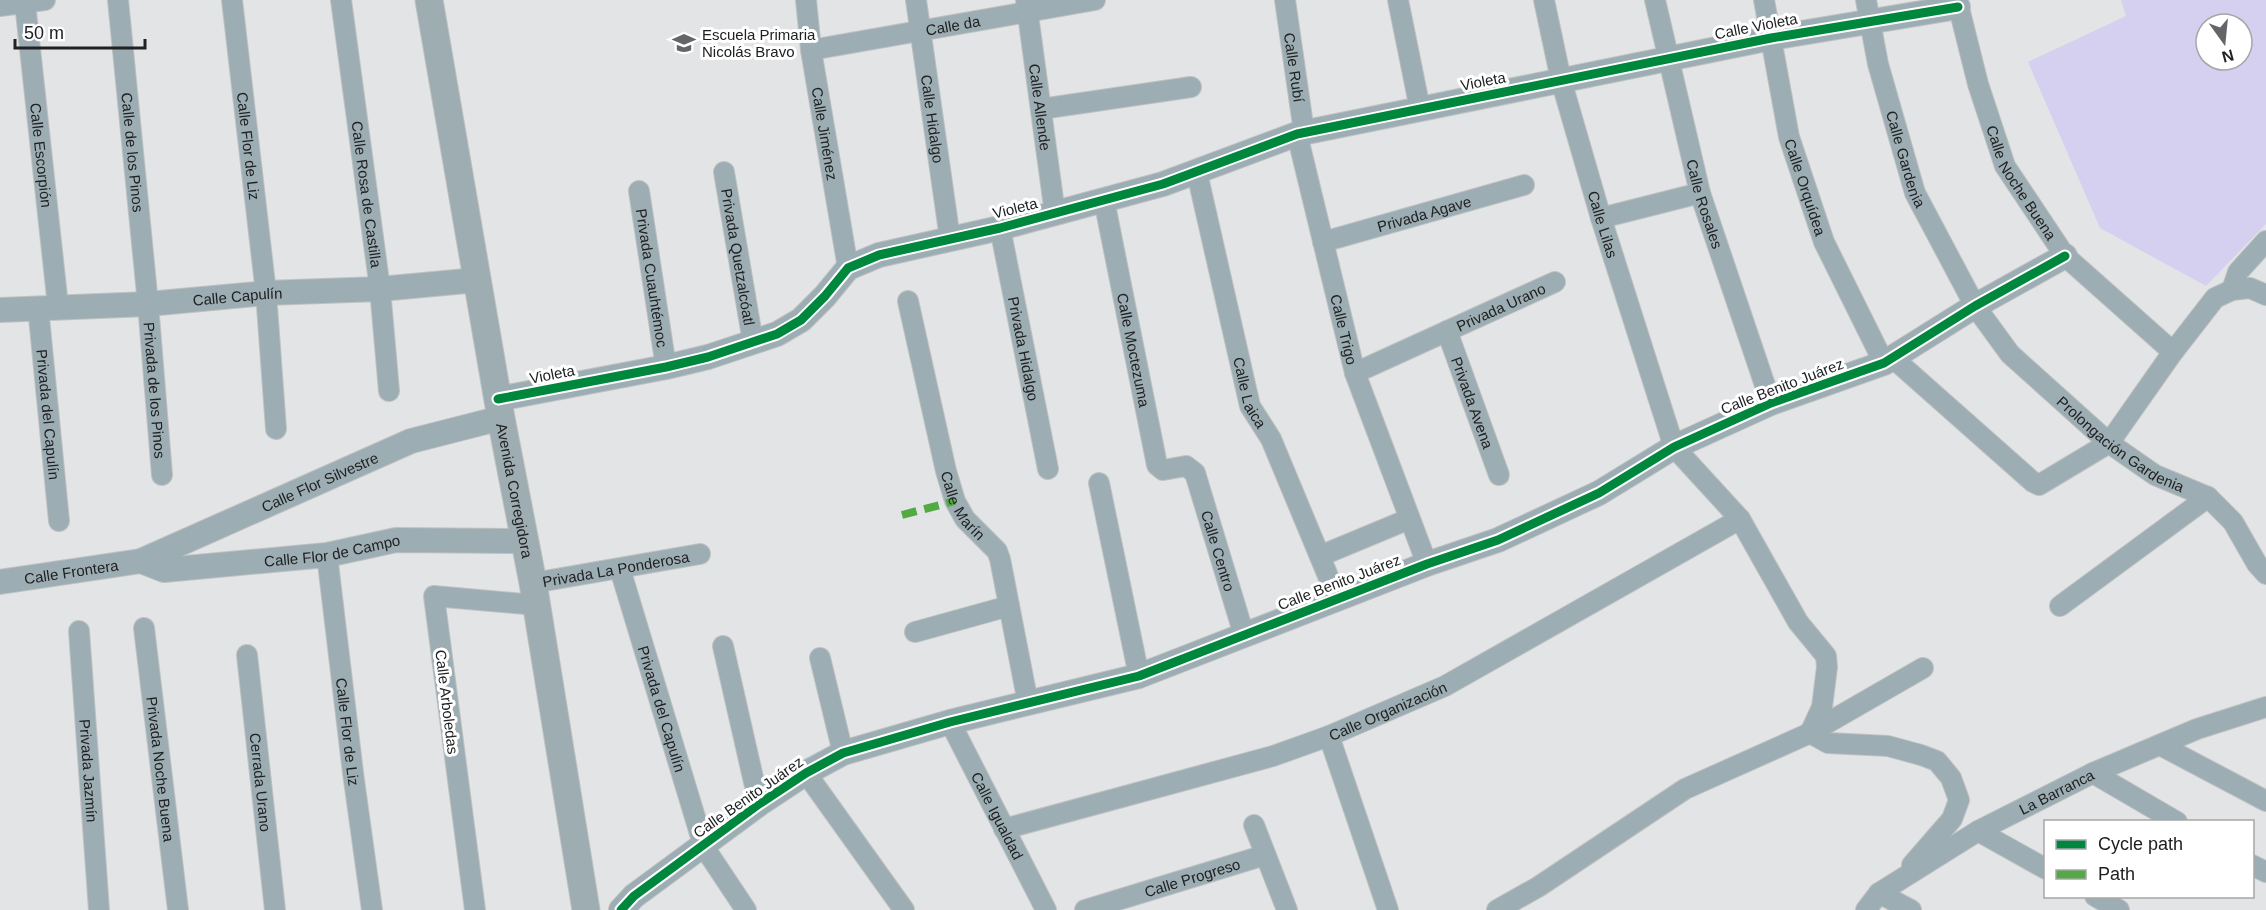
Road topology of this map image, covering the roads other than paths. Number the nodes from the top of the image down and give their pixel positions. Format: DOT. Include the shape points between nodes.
graph roads {
  1 [pos="45,0"];
  2 [pos="118,0"];
  3 [pos="232,0"];
  4 [pos="341,0"];
  5 [pos="429,0"];
  6 [pos="806,0"];
  7 [pos="916,0"];
  8 [pos="1095,0"];
  9 [pos="1285,0"];
  10 [pos="1398,0"];
  11 [pos="1544,0"];
  12 [pos="1655,0"];
  13 [pos="1764,0"];
  14 [pos="25,3"];
  15 [pos="1958,3"];
  16 [pos="1027,5"];
  17 [pos="0,6"];
  18 [pos="1868,11"];
  19 [pos="920,32"];
  20 [pos="1771,38"];
  21 [pos="812,50"];
  22 [pos="1669,58"];
  23 [pos="1561,80"];
  24 [pos="1191,87"];
  25 [pos="1041,109"];
  26 [pos="1420,109"];
  27 [pos="1300,133"];
  28 [pos="724,172"];
  29 [pos="1197,173"];
  30 [pos="1524,185"];
  31 [pos="639,191"];
  32 [pos="1700,193"];
  33 [pos="1104,200"];
  34 [pos="1055,214"];
  35 [pos="1601,218"];
  36 [pos="1000,228"];
  37 [pos="950,239"];
  38 [pos="2266,241"];
  39 [pos="1323,242"];
  40 [pos="2065,256"];
  41 [pos="848,268"];
  42 [pos="477,280"];
  43 [pos="1555,282"];
  44 [pos="380,289"];
  45 [pos="2232,290"];
  46 [pos="266,293"];
  47 [pos="2266,295"];
  48 [pos="908,301"];
  49 [pos="148,304"];
  50 [pos="1976,306"];
  51 [pos="48,307"];
  52 [pos="0,310"];
  53 [pos="1447,331"];
  54 [pos="753,342"];
  55 [pos="2173,352"];
  56 [pos="1888,361"];
  57 [pos="666,367"];
  58 [pos="1355,373"];
  59 [pos="390,391"];
  60 [pos="1771,403"];
  61 [pos="499,408"];
  62 [pos="276,429"];
  63 [pos="2109,443"];
  64 [pos="1674,447"];
  65 [pos="1190,467"];
  66 [pos="1048,468"];
  67 [pos="162,475"];
  68 [pos="1499,476"];
  69 [pos="1099,483"];
  70 [pos="2208,497"];
  71 [pos="1409,519"];
  72 [pos="1740,519"];
  73 [pos="59,521"];
  74 [pos="524,541"];
  75 [pos="700,554"];
  76 [pos="327,555"];
  77 [pos="1320,556"];
  78 [pos="141,561"];
  79 [pos="1427,564"];
  80 [pos="620,569"];
  81 [pos="2266,574"];
  82 [pos="0,582"];
  83 [pos="535,594"];
  84 [pos="1338,600"];
  85 [pos="1009,606"];
  86 [pos="2060,606"];
  87 [pos="144,628"];
  88 [pos="78,631"];
  89 [pos="915,632"];
  90 [pos="1244,635"];
  91 [pos="723,646"];
  92 [pos="247,654"];
  93 [pos="820,658"];
  94 [pos="1923,668"];
  95 [pos="1139,676"];
  96 [pos="1028,703"];
  97 [pos="2263,712"];
  98 [pos="950,723"];
  99 [pos="1810,733"];
  100 [pos="1329,736"];
  101 [pos="2160,746"];
  102 [pos="843,753"];
  103 [pos="806,773"];
  104 [pos="2093,773"];
  105 [pos="2266,801"];
  106 [pos="759,804"];
  107 [pos="2174,820"];
  108 [pos="1254,825"];
  109 [pos="1004,829"];
  110 [pos="1978,831"];
  111 [pos="704,847"];
  112 [pos="1265,855"];
  113 [pos="2044,868"];
  114 [pos="1899,881"];
  115 [pos="1879,893"];
  116 [pos="2097,898"];
  117 [pos="99,910"];
  118 [pos="178,910"];
  119 [pos="275,910"];
  120 [pos="372,910"];
  121 [pos="475,910"];
  122 [pos="585,910"];
  123 [pos="621,910"];
  124 [pos="746,910"];
  125 [pos="904,910"];
  126 [pos="1046,910"];
  127 [pos="1085,910"];
  128 [pos="1287,910"];
  129 [pos="1388,910"];
  130 [pos="1497,910"];
  131 [pos="1866,910"];
  132 [pos="1911,910"];
  133 [pos="2119,910"];
  1 -- 14 [label="street"];
  2 -- 49 [label="street, Calle de los Pinos"];
  3 -- 46 [label="street, Calle Flor de Liz"];
  4 -- 44 [label="street, Calle Rosa de Castilla"];
  5 -- 42 [label="main road, Avenida Corregidora"];
  6 -- 21 [label="street, Calle Jiménez"];
  7 -- 19 [label="street, Calle Hidalgo"];
  8 -- 16 [label="street, Calle da"];
  9 -- 27 [label="street, Calle Rubí"];
  10 -- 26 [label="street"];
  11 -- 23 [label="street, Calle Lilas"];
  12 -- 22 [label="street, Calle Rosales"];
  13 -- 20 [label="street, Calle Orquídea"];
  14 -- 17 [label="street"];
  14 -- 51 [label="street, Calle Escorpión"];
  15 -- 18 [label="street, Calle Violeta"];
  15 -- 40 [label="street, Calle Noche Buena" via="1978,84 2005,166"];
  16 -- 19 [label="street, Calle da"];
  16 -- 25 [label="street, Calle Allende"];
  18 -- 20 [label="street, Calle Violeta"];
  18 -- 50 [label="street, Calle Gardenia" via="1878,64 1915,193"];
  19 -- 21 [label="street, Calle da"];
  19 -- 37 [label="street, Calle Hidalgo"];
  20 -- 22 [label="street, Calle Violeta"];
  20 -- 56 [label="street, Calle Orquídea" via="1789,137 1824,242"];
  21 -- 41 [label="street, Calle Jiménez"];
  22 -- 23 [label="street, Calle Violeta"];
  22 -- 32 [label="street, Calle Rosales"];
  23 -- 26 [label="street, Violeta"];
  23 -- 35 [label="street, Calle Lilas"];
  24 -- 25 [label="street"];
  25 -- 34 [label="street, Calle Allende"];
  26 -- 27 [label="street, Violeta"];
  27 -- 29 [label="street, Violeta"];
  27 -- 39 [label="street, Calle Trigo"];
  28 -- 54 [label="street, Privada Quetzalcóatl"];
  29 -- 33 [label="street, Violeta"];
  29 -- 77 [label="street, Calle Laica" via="1250,406 1271,439"];
  30 -- 39 [label="street, Privada Agave"];
  31 -- 57 [label="street, Privada Cuauhtémoc"];
  32 -- 35 [label="street"];
  32 -- 60 [label="street, Calle Rosales"];
  33 -- 34 [label="street, Violeta"];
  33 -- 65 [label="street, Calle Moctezuma" via="1157,465 1163,470"];
  34 -- 36 [label="street, Violeta"];
  35 -- 64 [label="street, Calle Lilas"];
  36 -- 37 [label="street, Violeta"];
  36 -- 66 [label="street, Privada Hidalgo"];
  37 -- 41 [label="street, Violeta" via="879,255"];
  38 -- 45 [label="street" via="2238,272"];
  39 -- 58 [label="street, Calle Trigo"];
  40 -- 50 [label="street, Calle Benito Juárez"];
  40 -- 55 [label="street, Calle Noche Buena"];
  41 -- 54 [label="street, Violeta" via="801,320"];
  42 -- 44 [label="street, Calle Capulín"];
  42 -- 61 [label="main road, Avenida Corregidora"];
  43 -- 53 [label="street, Privada Urano"];
  44 -- 46 [label="street, Calle Capulín"];
  44 -- 59 [label="street, Calle Rosa de Castilla"];
  45 -- 47 [label="street" via="2250,288"];
  45 -- 55 [label="street" via="2215,298"];
  46 -- 49 [label="street, Calle Capulín"];
  46 -- 62 [label="street, Calle Flor de Liz"];
  48 -- 85 [label="street, Calle Marín" via="955,501 965,519 997,551"];
  49 -- 51 [label="street, Calle Capulín"];
  49 -- 67 [label="street, Privada de los Pinos"];
  50 -- 56 [label="street, Calle Benito Juárez"];
  50 -- 63 [label="street, Prolongación Gardenia" via="2010,354"];
  51 -- 52 [label="street, Calle Capulín"];
  51 -- 73 [label="street, Privada del Capulín"];
  53 -- 58 [label="street, Privada Urano"];
  53 -- 68 [label="street, Privada Avena"];
  54 -- 57 [label="street, Violeta"];
  55 -- 63 [label="street"];
  56 -- 60 [label="street, Calle Benito Juárez"];
  56 -- 63 [label="street" via="2036,484 2046,482"];
  57 -- 61 [label="street, Violeta"];
  58 -- 71 [label="street, Calle Trigo"];
  60 -- 64 [label="street, Calle Benito Juárez"];
  61 -- 74 [label="main road, Avenida Corregidora"];
  61 -- 78 [label="street, Calle Flor Silvestre" via="411,441"];
  63 -- 70 [label="street, Prolongación Gardenia" via="2155,475"];
  64 -- 72 [label="street"];
  64 -- 79 [label="street, Calle Benito Juárez" via="1599,493 1498,540"];
  65 -- 90 [label="street, Calle Centro"];
  69 -- 95 [label="street"];
  70 -- 81 [label="street, Prolongación Gardenia" via="2233,522"];
  70 -- 86 [label="street"];
  71 -- 77 [label="street"];
  71 -- 79 [label="street, Calle Trigo"];
  72 -- 99 [label="street" via="1798,622 1826,656 1822,707"];
  72 -- 100 [label="street, Calle Organización" via="1445,686"];
  74 -- 76 [label="street, Calle Flor de Campo" via="396,540"];
  74 -- 83 [label="main road, Avenida Corregidora"];
  75 -- 80 [label="street, Privada La Ponderosa"];
  76 -- 78 [label="street, Calle Flor de Campo" via="164,570"];
  76 -- 120 [label="street, Calle Flor de Liz"];
  77 -- 84 [label="street, Calle Laica"];
  78 -- 82 [label="street, Calle Frontera"];
  79 -- 84 [label="street, Calle Benito Juárez"];
  80 -- 83 [label="street, Privada La Ponderosa"];
  80 -- 111 [label="street, Privada del Capulín"];
  83 -- 121 [label="street, Calle Arboledas" via="434,596"];
  83 -- 122 [label="main road, Avenida Corregidora"];
  84 -- 90 [label="street, Calle Benito Juárez"];
  85 -- 89 [label="street"];
  85 -- 96 [label="street, Calle Marín"];
  87 -- 118 [label="street, Privada Noche Buena"];
  88 -- 117 [label="street, Privada Jazmín"];
  90 -- 95 [label="street, Calle Benito Juárez"];
  91 -- 106 [label="street"];
  92 -- 119 [label="street, Cerrada Urano"];
  93 -- 102 [label="street"];
  94 -- 99 [label="street"];
  95 -- 96 [label="street, Calle Benito Juárez"];
  96 -- 98 [label="street, Calle Benito Juárez"];
  97 -- 101 [label="street, La Barranca" via="2197,729"];
  98 -- 102 [label="street, Calle Benito Juárez"];
  98 -- 109 [label="street, Calle Igualdad"];
  99 -- 114 [label="street" via="1828,743 1888,746 1921,755 1937,761 1951,778 1959,800 1952,819"];
  99 -- 130 [label="street" via="1685,789"];
  100 -- 109 [label="street, Calle Organización" via="1273,756"];
  100 -- 129 [label="street"];
  101 -- 104 [label="street, La Barranca"];
  101 -- 105 [label="street"];
  102 -- 103 [label="street, Calle Benito Juárez"];
  103 -- 106 [label="street, Calle Benito Juárez"];
  103 -- 125 [label="street"];
  104 -- 107 [label="street"];
  104 -- 110 [label="street, La Barranca"];
  106 -- 111 [label="street, Calle Benito Juárez"];
  108 -- 112 [label="street"];
  109 -- 126 [label="street, Calle Igualdad"];
  110 -- 113 [label="street"];
  110 -- 114 [label="street, La Barranca"];
  111 -- 123 [label="street, Calle Benito Juárez" via="634,896"];
  111 -- 124 [label="street"];
  112 -- 127 [label="street, Calle Progreso"];
  112 -- 128 [label="street"];
  114 -- 115 [label="street, La Barranca"];
  115 -- 131 [label="street, La Barranca"];
  115 -- 132 [label="street"];
  116 -- 133 [label="street"];
}
